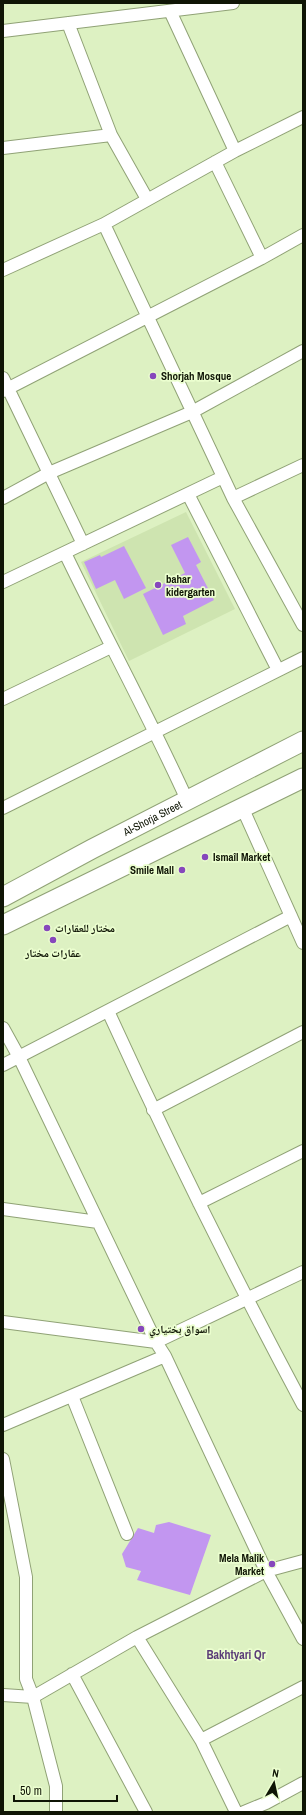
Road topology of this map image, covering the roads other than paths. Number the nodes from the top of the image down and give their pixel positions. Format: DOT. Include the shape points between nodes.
graph roads {
  1 [pos="233,3"];
  2 [pos="170,11"];
  3 [pos="68,24"];
  4 [pos="3,32"];
  5 [pos="303,117"];
  6 [pos="110,135"];
  7 [pos="3,148"];
  8 [pos="235,151"];
  9 [pos="215,162"];
  10 [pos="147,199"];
  11 [pos="104,224"];
  12 [pos="303,235"];
  13 [pos="262,258"];
  14 [pos="3,270"];
  15 [pos="147,317"];
  16 [pos="303,351"];
  17 [pos="5,386"];
  18 [pos="192,412"];
  19 [pos="303,466"];
  20 [pos="49,473"];
  21 [pos="223,477"];
  22 [pos="188,494"];
  23 [pos="3,498"];
  24 [pos="233,498"];
  25 [pos="83,544"];
  26 [pos="65,553"];
  27 [pos="3,582"];
  28 [pos="303,625"];
  29 [pos="111,647"];
  30 [pos="303,658"];
  31 [pos="278,670"];
  32 [pos="3,699"];
  33 [pos="156,732"];
  34 [pos="303,741"];
  35 [pos="240,773"];
  36 [pos="303,778"];
  37 [pos="187,800"];
  38 [pos="248,804"];
  39 [pos="3,808"];
  40 [pos="92,849"];
  41 [pos="90,882"];
  42 [pos="3,887"];
  43 [pos="3,897"];
  44 [pos="291,916"];
  45 [pos="3,925"];
  46 [pos="3,938"];
  47 [pos="303,942"];
  48 [pos="108,1011"];
  49 [pos="3,1028"];
  50 [pos="303,1032"];
  51 [pos="19,1057"];
  52 [pos="3,1065"];
  53 [pos="153,1110"];
  54 [pos="303,1150"];
  55 [pos="199,1203"];
  56 [pos="3,1209"];
  57 [pos="98,1222"];
  58 [pos="303,1272"];
  59 [pos="247,1299"];
  60 [pos="3,1322"];
  61 [pos="156,1342"];
  62 [pos="165,1356"];
  63 [pos="72,1396"];
  64 [pos="303,1405"];
  65 [pos="3,1426"];
  66 [pos="3,1459"];
  67 [pos="127,1534"];
  68 [pos="303,1561"];
  69 [pos="266,1571"];
  70 [pos="138,1637"];
  71 [pos="303,1639"];
  72 [pos="72,1674"];
  73 [pos="303,1687"];
  74 [pos="3,1695"];
  75 [pos="33,1697"];
  76 [pos="201,1740"];
  77 [pos="303,1783"];
  78 [pos="268,1808"];
  79 [pos="56,1812"];
  80 [pos="146,1812"];
  81 [pos="236,1812"];
  82 [pos="244,1812"];
  1 -- 2 [label="street"];
  2 -- 3 [label="street"];
  2 -- 8 [label="street"];
  3 -- 4 [label="street"];
  3 -- 6 [label="street"];
  5 -- 8 [label="street"];
  6 -- 7 [label="street"];
  6 -- 10 [label="street"];
  8 -- 9 [label="street"];
  9 -- 10 [label="street"];
  9 -- 13 [label="street"];
  10 -- 11 [label="street"];
  11 -- 14 [label="street"];
  11 -- 15 [label="street"];
  12 -- 13 [label="street"];
  13 -- 15 [label="street"];
  15 -- 17 [label="street"];
  15 -- 18 [label="street"];
  16 -- 18 [label="street"];
  17 -- 20 [label="street"];
  18 -- 20 [label="street"];
  18 -- 21 [label="street"];
  19 -- 24 [label="street"];
  20 -- 23 [label="street"];
  20 -- 25 [label="street"];
  21 -- 22 [label="street"];
  21 -- 24 [label="street"];
  22 -- 25 [label="street"];
  22 -- 31 [label="street"];
  24 -- 28 [label="street"];
  25 -- 26 [label="street"];
  26 -- 27 [label="street"];
  26 -- 29 [label="street"];
  29 -- 32 [label="street"];
  29 -- 33 [label="street"];
  30 -- 31 [label="street"];
  31 -- 33 [label="street"];
  33 -- 37 [label="street"];
  33 -- 39 [label="street"];
  34 -- 35 [label="main road, Al-Shorja Street"];
  35 -- 37 [label="main road, Al-Shorja Street"];
  35 -- 38 [label="main road"];
  36 -- 38 [label="main road"];
  37 -- 40 [label="main road, Al-Shorja Street"];
  38 -- 41 [label="main road"];
  38 -- 44 [label="street"];
  40 -- 42 [label="main road"];
  40 -- 43 [label="main road, Al-Shorja Street"];
  41 -- 45 [label="main road"];
  41 -- 46 [label="main road"];
  44 -- 47 [label="street"];
  44 -- 48 [label="street"];
  48 -- 51 [label="street"];
  48 -- 53 [label="street"];
  49 -- 51 [label="street"];
  50 -- 53 [label="street"];
  51 -- 52 [label="street"];
  51 -- 57 [label="street"];
  53 -- 55 [label="street"];
  54 -- 55 [label="street"];
  55 -- 59 [label="street"];
  56 -- 57 [label="street"];
  57 -- 61 [label="street"];
  58 -- 59 [label="street"];
  59 -- 61 [label="street"];
  59 -- 64 [label="street"];
  60 -- 61 [label="street"];
  61 -- 62 [label="street"];
  62 -- 63 [label="street"];
  62 -- 69 [label="street"];
  63 -- 65 [label="street"];
  63 -- 67 [label="street"];
  66 -- 75 [label="street" via="26,1577 26,1679"];
  68 -- 69 [label="street"];
  69 -- 70 [label="street"];
  69 -- 71 [label="street"];
  70 -- 72 [label="street"];
  70 -- 76 [label="street"];
  72 -- 75 [label="street"];
  72 -- 80 [label="street"];
  73 -- 76 [label="street"];
  74 -- 75 [label="street"];
  75 -- 79 [label="street" via="56,1786"];
  76 -- 81 [label="street"];
  77 -- 78 [label="street"];
  78 -- 82 [label="street"];
}
